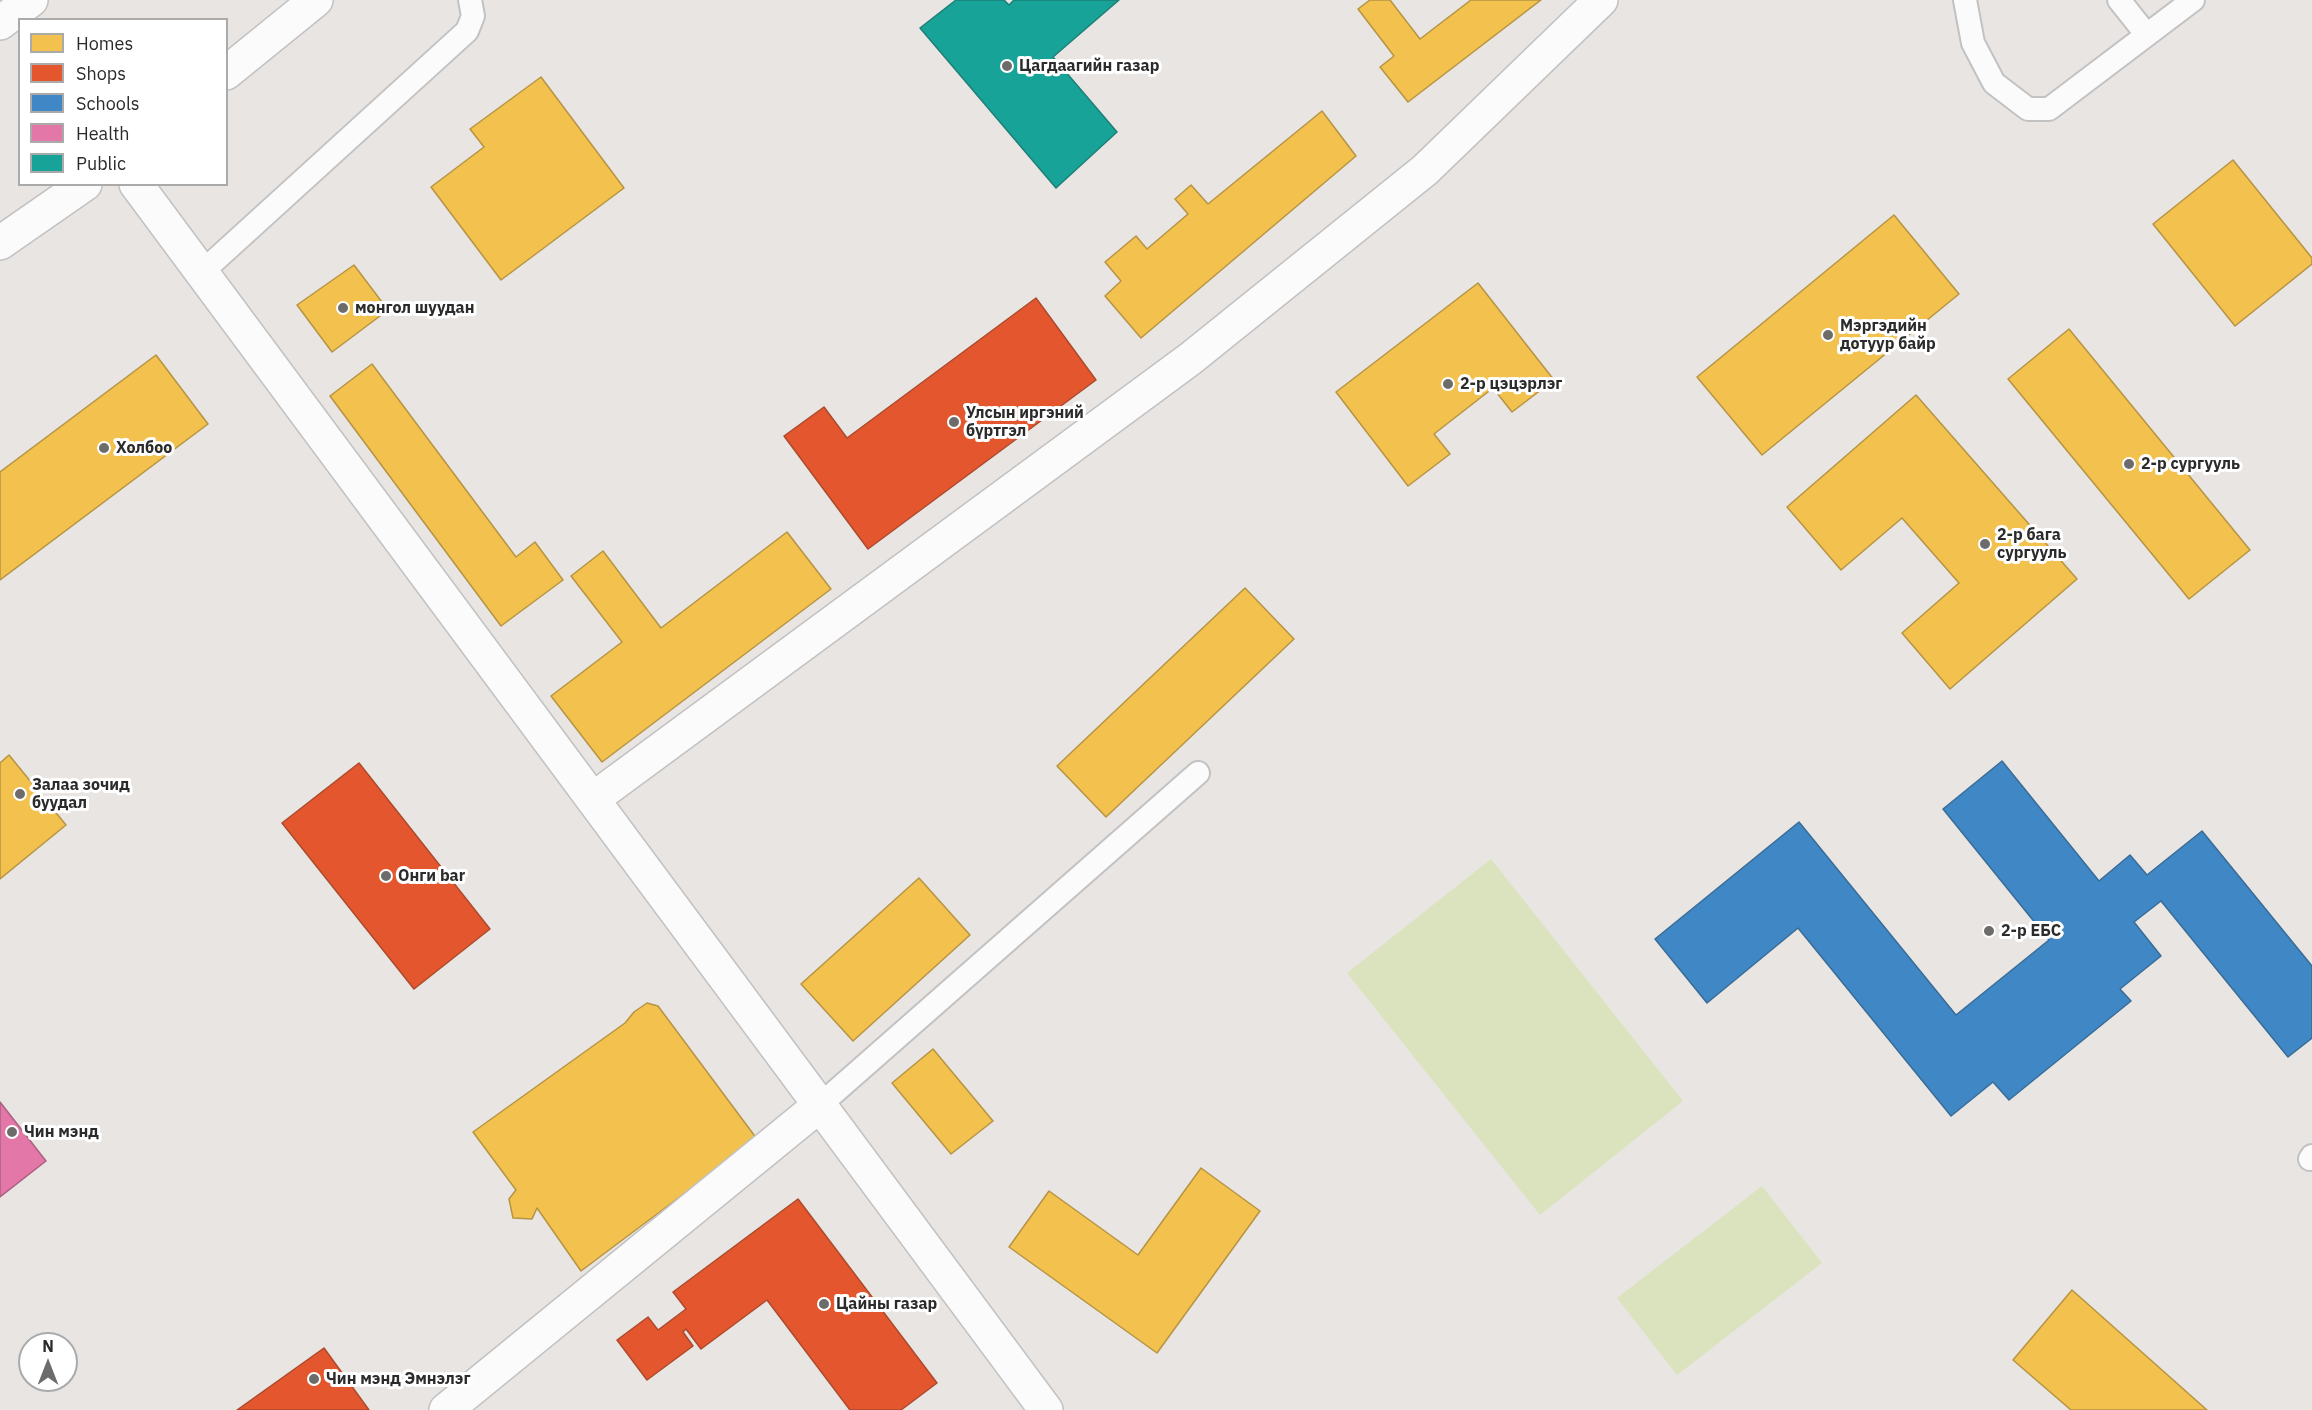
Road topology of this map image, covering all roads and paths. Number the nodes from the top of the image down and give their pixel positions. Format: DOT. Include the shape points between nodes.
graph roads {
  1 [pos="31,0"];
  2 [pos="316,0"];
  3 [pos="470,0"];
  4 [pos="1601,0"];
  5 [pos="1965,0"];
  6 [pos="2119,0"];
  7 [pos="2193,0"];
  8 [pos="0,23"];
  9 [pos="2146,34"];
  10 [pos="228,71"];
  11 [pos="82,186"];
  12 [pos="137,186"];
  13 [pos="0,243"];
  14 [pos="201,273"];
  15 [pos="1198,773"];
  16 [pos="593,799"];
  17 [pos="820,1105"];
  18 [pos="446,1410"];
  19 [pos="1046,1410"];
  1 -- 8 [label="street"];
  2 -- 10 [label="street"];
  3 -- 14 [label="lane" via="473,16 467,31"];
  4 -- 16 [label="street" via="1425,170 1190,360"];
  5 -- 9 [label="lane" via="1973,44 1994,83 2028,109 2049,109"];
  6 -- 9 [label="lane"];
  7 -- 9 [label="lane"];
  11 -- 13 [label="street"];
  12 -- 14 [label="street"];
  14 -- 16 [label="street"];
  15 -- 17 [label="lane"];
  16 -- 17 [label="street"];
  17 -- 18 [label="street"];
  17 -- 19 [label="street"];
}
